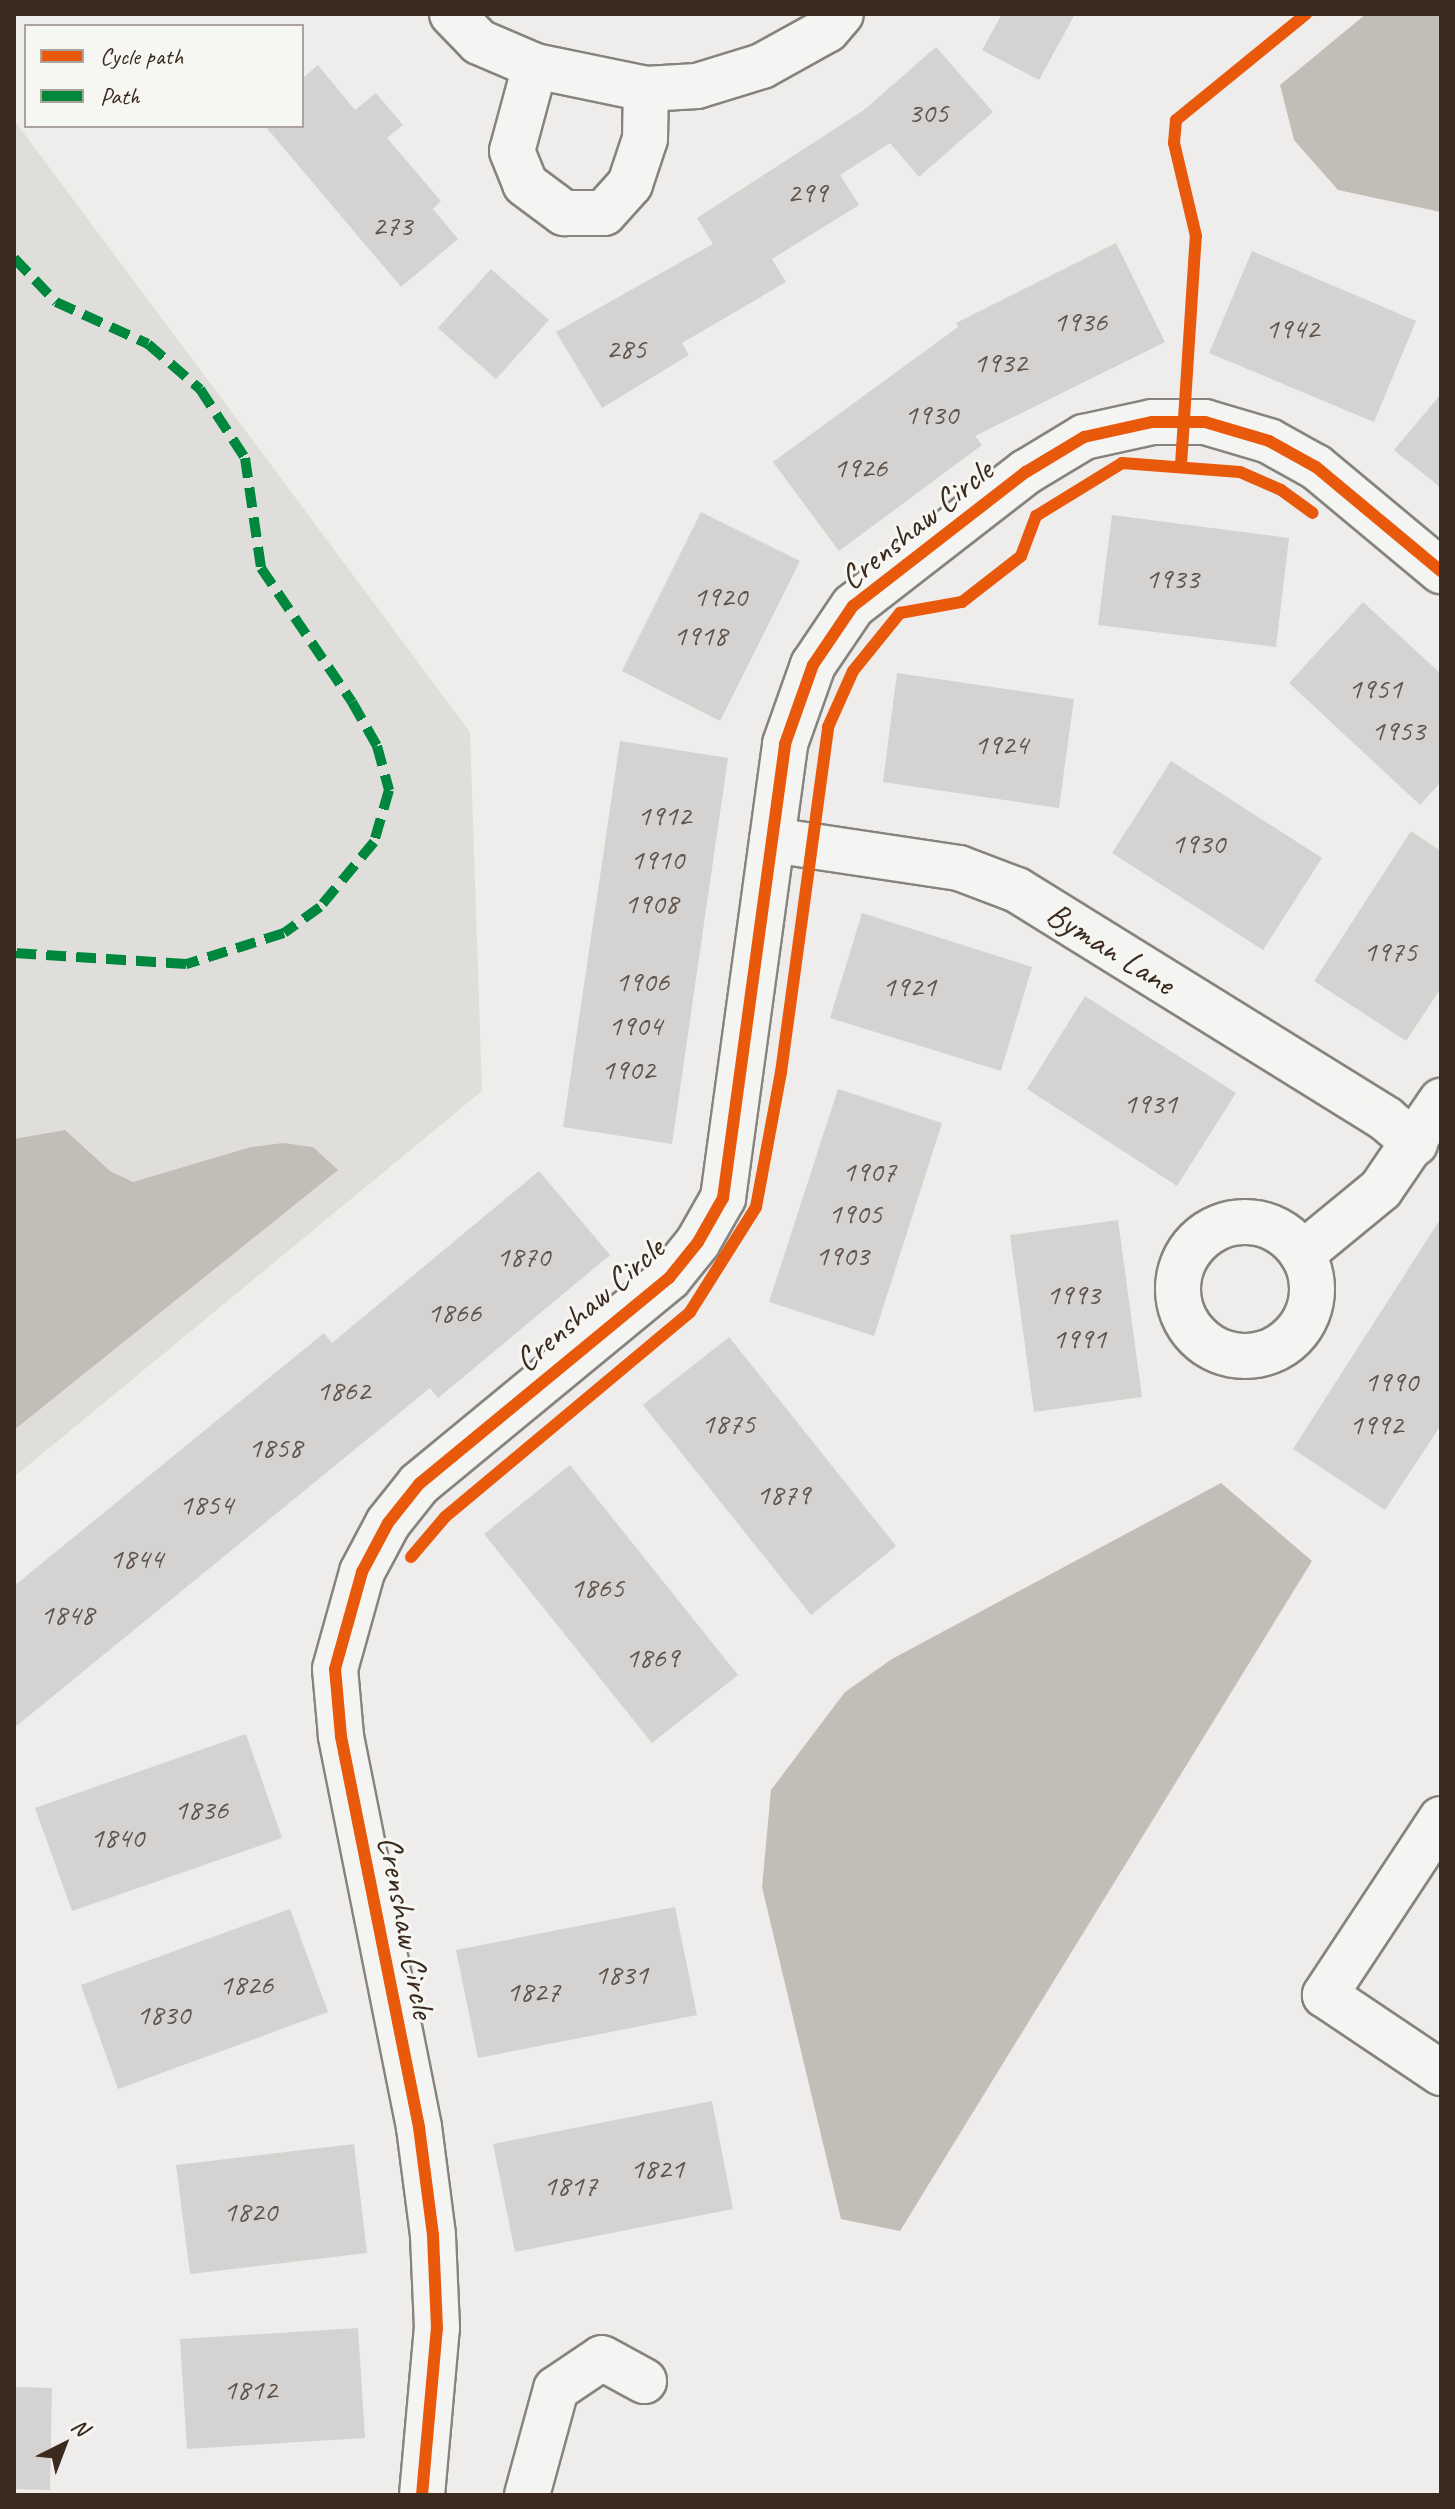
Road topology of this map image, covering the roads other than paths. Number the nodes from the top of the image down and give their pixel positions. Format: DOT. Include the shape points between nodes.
graph roads {
  1 [pos="452,14"];
  2 [pos="841,14"];
  3 [pos="535,66"];
  4 [pos="646,89"];
  5 [pos="1441,571"];
  6 [pos="772,840"];
  7 [pos="1441,1101"];
  8 [pos="1415,1143"];
  9 [pos="1302,1254"];
  10 [pos="1441,1819"];
  11 [pos="1441,2073"];
  12 [pos="644,2381"];
  13 [pos="422,2495"];
  14 [pos="527,2495"];
  1 -- 3 [label="street" via="479,42"];
  2 -- 4 [label="street" via="827,30 762,66 697,86"];
  3 -- 4 [label="street"];
  3 -- 4 [label="street" via="512,151 525,184 564,213 604,213 630,184 645,139"];
  5 -- 6 [label="street, Crenshaw Circle" via="1316,467 1269,441 1183,421 1084,437 926,545 853,606 813,665 785,744"];
  6 -- 8 [label="street, Byman Lane" via="959,868 1017,890 1386,1119"];
  6 -- 13 [label="street, Crenshaw Circle" via="723,1198 669,1278 419,1484 388,1523 362,1572 335,1669 341,1736 419,2127 433,2235 437,2328"];
  7 -- 8 [label="street"];
  8 -- 9 [label="street" via="1381,1189"];
  10 -- 11 [label="street" via="1325,1995"];
  12 -- 14 [label="street" via="602,2358 556,2389"];
}
